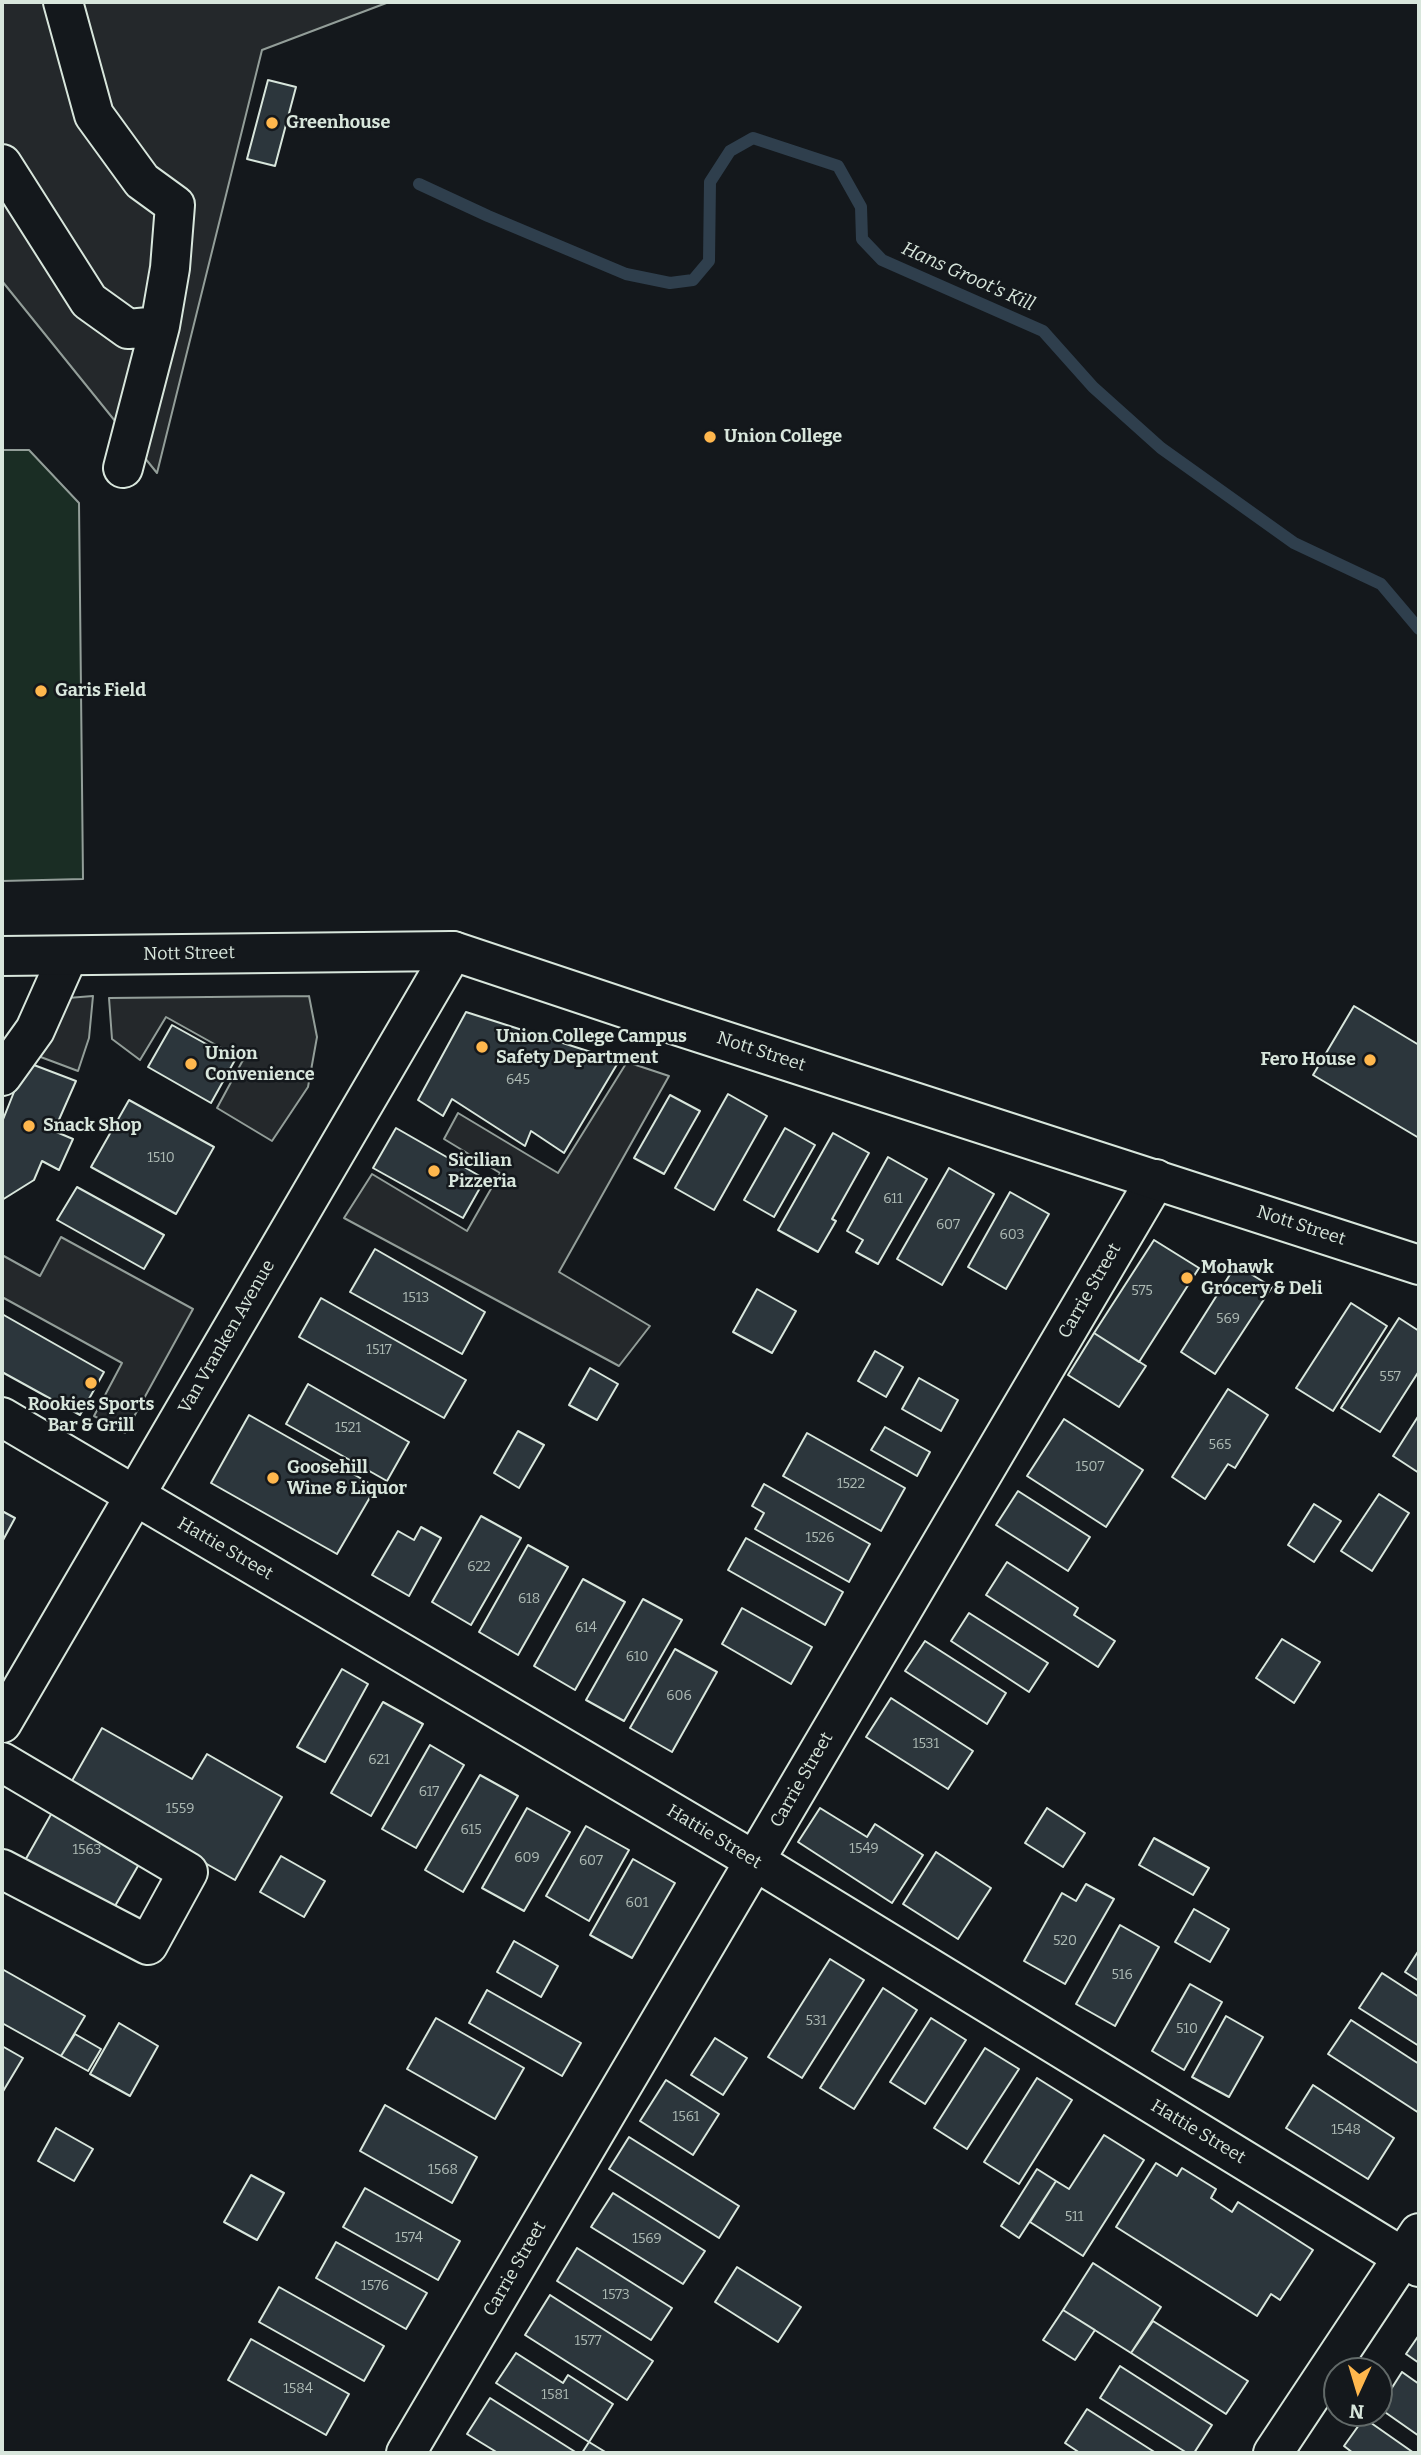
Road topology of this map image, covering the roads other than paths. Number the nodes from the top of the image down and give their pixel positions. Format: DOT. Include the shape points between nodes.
graph roads {
  1 [pos="62,2"];
  2 [pos="2,164"];
  3 [pos="160,326"];
  4 [pos="123,468"];
  5 [pos="453,951"];
  6 [pos="2,956"];
  7 [pos="68,956"];
  8 [pos="2,1076"];
  9 [pos="1156,1179"];
  10 [pos="1419,1265"];
  11 [pos="2,1417"];
  12 [pos="134,1496"];
  13 [pos="2,1723"];
  14 [pos="2,1762"];
  15 [pos="755,1861"];
  16 [pos="2,1870"];
  17 [pos="1414,2253"];
  18 [pos="406,2453"];
  19 [pos="1273,2453"];
  1 -- 3 [label="street" via="94,115 142,181 175,205"];
  2 -- 3 [label="street" via="89,301 128,329"];
  3 -- 4 [label="street"];
  5 -- 7 [label="street, Nott Street"];
  5 -- 9 [label="street, Nott Street"];
  5 -- 12 [label="street, Van Vranken Avenue"];
  6 -- 7 [label="street, Nott Street"];
  7 -- 8 [label="street" via="35,1030"];
  9 -- 10 [label="street, Nott Street"];
  9 -- 15 [label="street, Carrie Street"];
  11 -- 12 [label="street, Hattie Street"];
  12 -- 13 [label="street, Van Vranken Avenue"];
  12 -- 15 [label="street, Hattie Street"];
  14 -- 16 [label="street" via="188,1872 148,1945"];
  15 -- 17 [label="street, Hattie Street"];
  15 -- 18 [label="street, Carrie Street"];
  17 -- 19 [label="street"];
}
